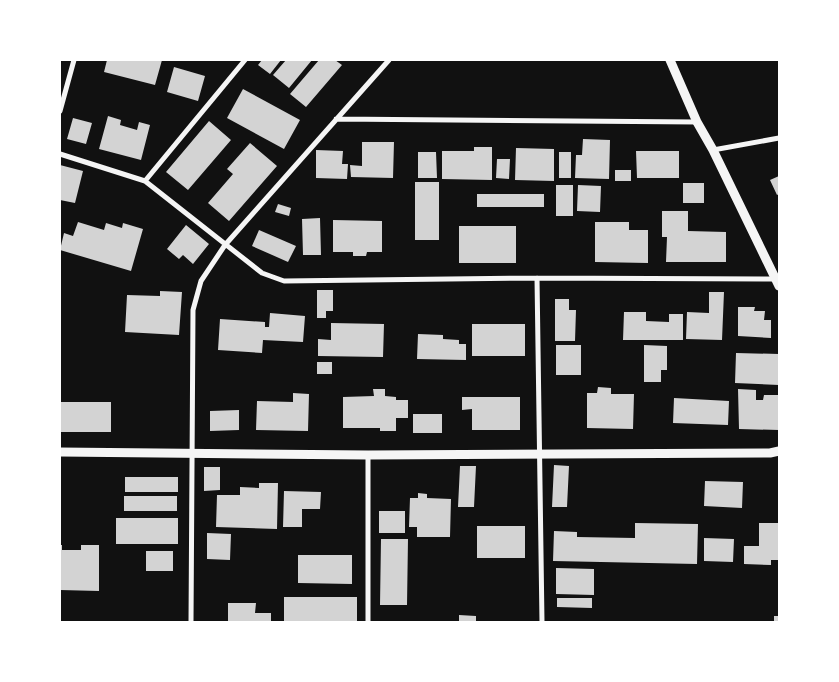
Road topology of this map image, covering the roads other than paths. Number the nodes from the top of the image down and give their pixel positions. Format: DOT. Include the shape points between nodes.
graph roads {
  1 [pos="74,60"];
  2 [pos="246,60"];
  3 [pos="389,60"];
  4 [pos="670,60"];
  5 [pos="60,111"];
  6 [pos="336,119"];
  7 [pos="698,122"];
  8 [pos="779,138"];
  9 [pos="713,150"];
  10 [pos="60,154"];
  11 [pos="145,181"];
  12 [pos="225,245"];
  13 [pos="537,278"];
  14 [pos="778,282"];
  15 [pos="779,451"];
  16 [pos="60,452"];
  17 [pos="193,453"];
  18 [pos="540,453"];
  19 [pos="368,455"];
  20 [pos="191,622"];
  21 [pos="368,622"];
  22 [pos="542,622"];
  1 -- 5 [label="street"];
  2 -- 11 [label="street"];
  3 -- 6 [label="street"];
  4 -- 7 [label="street"];
  6 -- 7 [label="street"];
  6 -- 12 [label="street"];
  7 -- 9 [label="street"];
  8 -- 9 [label="street"];
  9 -- 14 [label="street"];
  10 -- 11 [label="street"];
  11 -- 12 [label="street"];
  12 -- 13 [label="street" via="262,273 284,281"];
  12 -- 17 [label="street" via="201,280 193,310"];
  13 -- 14 [label="street"];
  13 -- 18 [label="street"];
  15 -- 18 [label="street"];
  16 -- 17 [label="street"];
  17 -- 19 [label="street"];
  17 -- 20 [label="street"];
  18 -- 19 [label="street"];
  18 -- 22 [label="street"];
  19 -- 21 [label="street"];
}
